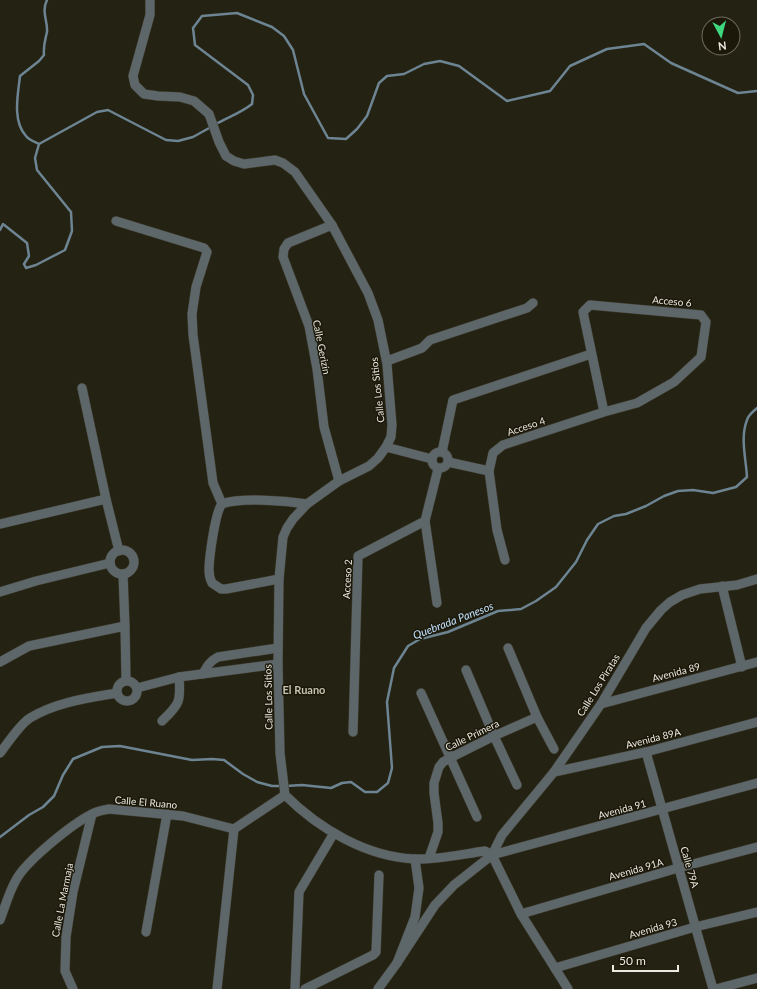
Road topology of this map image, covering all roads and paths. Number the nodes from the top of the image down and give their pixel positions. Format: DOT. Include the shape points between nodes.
graph roads {
  1 [pos="150,0"];
  2 [pos="116,221"];
  3 [pos="332,225"];
  4 [pos="533,302"];
  5 [pos="590,354"];
  6 [pos="386,361"];
  7 [pos="82,388"];
  8 [pos="604,412"];
  9 [pos="386,447"];
  10 [pos="442,452"];
  11 [pos="432,459"];
  12 [pos="448,462"];
  13 [pos="438,468"];
  14 [pos="489,471"];
  15 [pos="339,481"];
  16 [pos="106,499"];
  17 [pos="222,504"];
  18 [pos="307,504"];
  19 [pos="425,521"];
  20 [pos="0,524"];
  21 [pos="119,551"];
  22 [pos="505,560"];
  23 [pos="110,563"];
  24 [pos="122,574"];
  25 [pos="279,579"];
  26 [pos="757,579"];
  27 [pos="722,586"];
  28 [pos="0,592"];
  29 [pos="437,602"];
  30 [pos="125,626"];
  31 [pos="278,648"];
  32 [pos="508,648"];
  33 [pos="0,662"];
  34 [pos="757,662"];
  35 [pos="278,664"];
  36 [pos="742,666"];
  37 [pos="466,670"];
  38 [pos="203,674"];
  39 [pos="179,677"];
  40 [pos="126,680"];
  41 [pos="137,688"];
  42 [pos="117,693"];
  43 [pos="421,693"];
  44 [pos="601,704"];
  45 [pos="537,717"];
  46 [pos="162,721"];
  47 [pos="757,722"];
  48 [pos="353,732"];
  49 [pos="494,736"];
  50 [pos="554,748"];
  51 [pos="646,752"];
  52 [pos="0,753"];
  53 [pos="450,758"];
  54 [pos="554,772"];
  55 [pos="757,783"];
  56 [pos="517,785"];
  57 [pos="285,795"];
  58 [pos="662,810"];
  59 [pos="92,814"];
  60 [pos="167,814"];
  61 [pos="477,817"];
  62 [pos="234,829"];
  63 [pos="334,833"];
  64 [pos="757,847"];
  65 [pos="492,855"];
  66 [pos="429,858"];
  67 [pos="415,859"];
  68 [pos="678,868"];
  69 [pos="379,874"];
  70 [pos="757,912"];
  71 [pos="522,914"];
  72 [pos="0,920"];
  73 [pos="695,927"];
  74 [pos="146,932"];
  75 [pos="397,962"];
  76 [pos="555,968"];
  77 [pos="757,978"];
  78 [pos="73,989"];
  79 [pos="216,989"];
  80 [pos="295,989"];
  81 [pos="305,989"];
  82 [pos="378,989"];
  83 [pos="568,989"];
  84 [pos="713,989"];
  85 [pos="716,989"];
  1 -- 3 [label="street, Calle Los Sitios" via="150,15 133,76 135,85 144,94 180,97 194,101 209,114 226,156 234,162 244,164 275,160 283,163 295,172"];
  2 -- 17 [label="street" via="204,248 206,252 196,287 192,314 193,335 214,483"];
  3 -- 6 [label="street, Calle Los Sitios" via="368,293 378,320"];
  3 -- 15 [label="street, Calle Gerizín" via="288,243 283,257 309,326 324,427"];
  4 -- 6 [label="street" via="527,308 430,340 422,348"];
  5 -- 8 [label="street"];
  5 -- 8 [label="street, Acceso 6" via="583,312 590,305 701,315 706,322 701,357 686,372 674,382 637,403"];
  5 -- 10 [label="street" via="453,400"];
  6 -- 9 [label="street, Calle Los Sitios" via="392,425 391,437"];
  7 -- 16 [label="street"];
  8 -- 14 [label="street, Acceso 4" via="502,445 493,453"];
  9 -- 11 [label="street"];
  9 -- 15 [label="street, Calle Los Sitios" via="369,466"];
  10 -- 11 [label="street" via="434,454"];
  10 -- 12 [label="street" via="448,457"];
  11 -- 13 [label="street" via="434,466"];
  12 -- 13 [label="street" via="446,467"];
  12 -- 14 [label="street"];
  13 -- 19 [label="street"];
  14 -- 22 [label="street, Acceso 4"];
  15 -- 18 [label="street, Calle Los Sitios"];
  16 -- 20 [label="street"];
  16 -- 21 [label="street"];
  17 -- 18 [label="street" via="238,501 289,501"];
  17 -- 25 [label="street" via="214,533 209,570 212,583 226,589"];
  18 -- 25 [label="street, Calle Los Sitios" via="293,519 283,537"];
  19 -- 29 [label="street"];
  19 -- 48 [label="street, Acceso 2" via="358,556"];
  21 -- 23 [label="street" via="113,554"];
  21 -- 24 [label="street" via="127,552 133,560 130,571"];
  23 -- 24 [label="street" via="116,572"];
  23 -- 28 [label="street"];
  24 -- 30 [label="street"];
  25 -- 31 [label="street, Calle Los Sitios"];
  26 -- 27 [label="street, Calle Los Piratas"];
  27 -- 36 [label="street"];
  27 -- 44 [label="street, Calle Los Piratas" via="682,595 661,610 646,628"];
  30 -- 33 [label="street" via="29,646"];
  30 -- 40 [label="street"];
  31 -- 35 [label="street, Calle Los Sitios"];
  31 -- 38 [label="street" via="218,657 207,665"];
  32 -- 45 [label="street"];
  34 -- 36 [label="street, Avenida 89"];
  35 -- 38 [label="street"];
  35 -- 57 [label="street, Calle Los Sitios" via="280,753"];
  36 -- 44 [label="street, Avenida 89"];
  37 -- 49 [label="street"];
  38 -- 39 [label="street"];
  39 -- 41 [label="street"];
  39 -- 46 [label="street" via="180,698 174,709"];
  40 -- 41 [label="street" via="133,682"];
  40 -- 42 [label="street" via="119,683"];
  41 -- 42 [label="street" via="137,695 128,701 121,699"];
  42 -- 52 [label="street" via="57,706 29,718"];
  43 -- 53 [label="street"];
  44 -- 54 [label="street, Calle Los Piratas"];
  45 -- 49 [label="street, Calle Primera"];
  45 -- 50 [label="street"];
  47 -- 51 [label="street, Avenida 89A"];
  49 -- 53 [label="street, Calle Primera"];
  49 -- 56 [label="street"];
  51 -- 54 [label="street, Avenida 89A"];
  51 -- 58 [label="street, Calle 79A"];
  53 -- 61 [label="street"];
  53 -- 66 [label="street, Calle Primera" via="443,762 435,775 438,832"];
  54 -- 65 [label="street, Calle Los Piratas" via="502,835"];
  55 -- 58 [label="street, Avenida 91"];
  57 -- 62 [label="street"];
  57 -- 63 [label="street" via="310,818"];
  58 -- 65 [label="street, Avenida 91"];
  58 -- 68 [label="street, Calle 79A"];
  59 -- 60 [label="street, Calle El Ruano" via="109,809"];
  59 -- 72 [label="street, Calle El Ruano" via="78,822 33,860 16,880"];
  59 -- 78 [label="street, Calle La Marmaja" via="66,937 65,971"];
  60 -- 62 [label="street, Calle El Ruano"];
  60 -- 74 [label="street"];
  62 -- 79 [label="street"];
  63 -- 67 [label="street" via="356,844 393,856"];
  63 -- 80 [label="street" via="299,892"];
  64 -- 68 [label="street, Avenida 91A"];
  65 -- 66 [label="street" via="485,851"];
  65 -- 71 [label="street"];
  65 -- 75 [label="street" via="454,885 435,905"];
  66 -- 67 [label="street"];
  67 -- 75 [label="street" via="418,902"];
  68 -- 71 [label="street, Avenida 91A"];
  68 -- 73 [label="street, Calle 79A"];
  69 -- 81 [label="street" via="376,952"];
  70 -- 73 [label="street, Avenida 93"];
  71 -- 76 [label="street"];
  73 -- 76 [label="street, Avenida 93"];
  73 -- 84 [label="street, Calle 79A"];
  75 -- 82 [label="street"];
  76 -- 83 [label="street"];
  77 -- 85 [label="street"];
}
